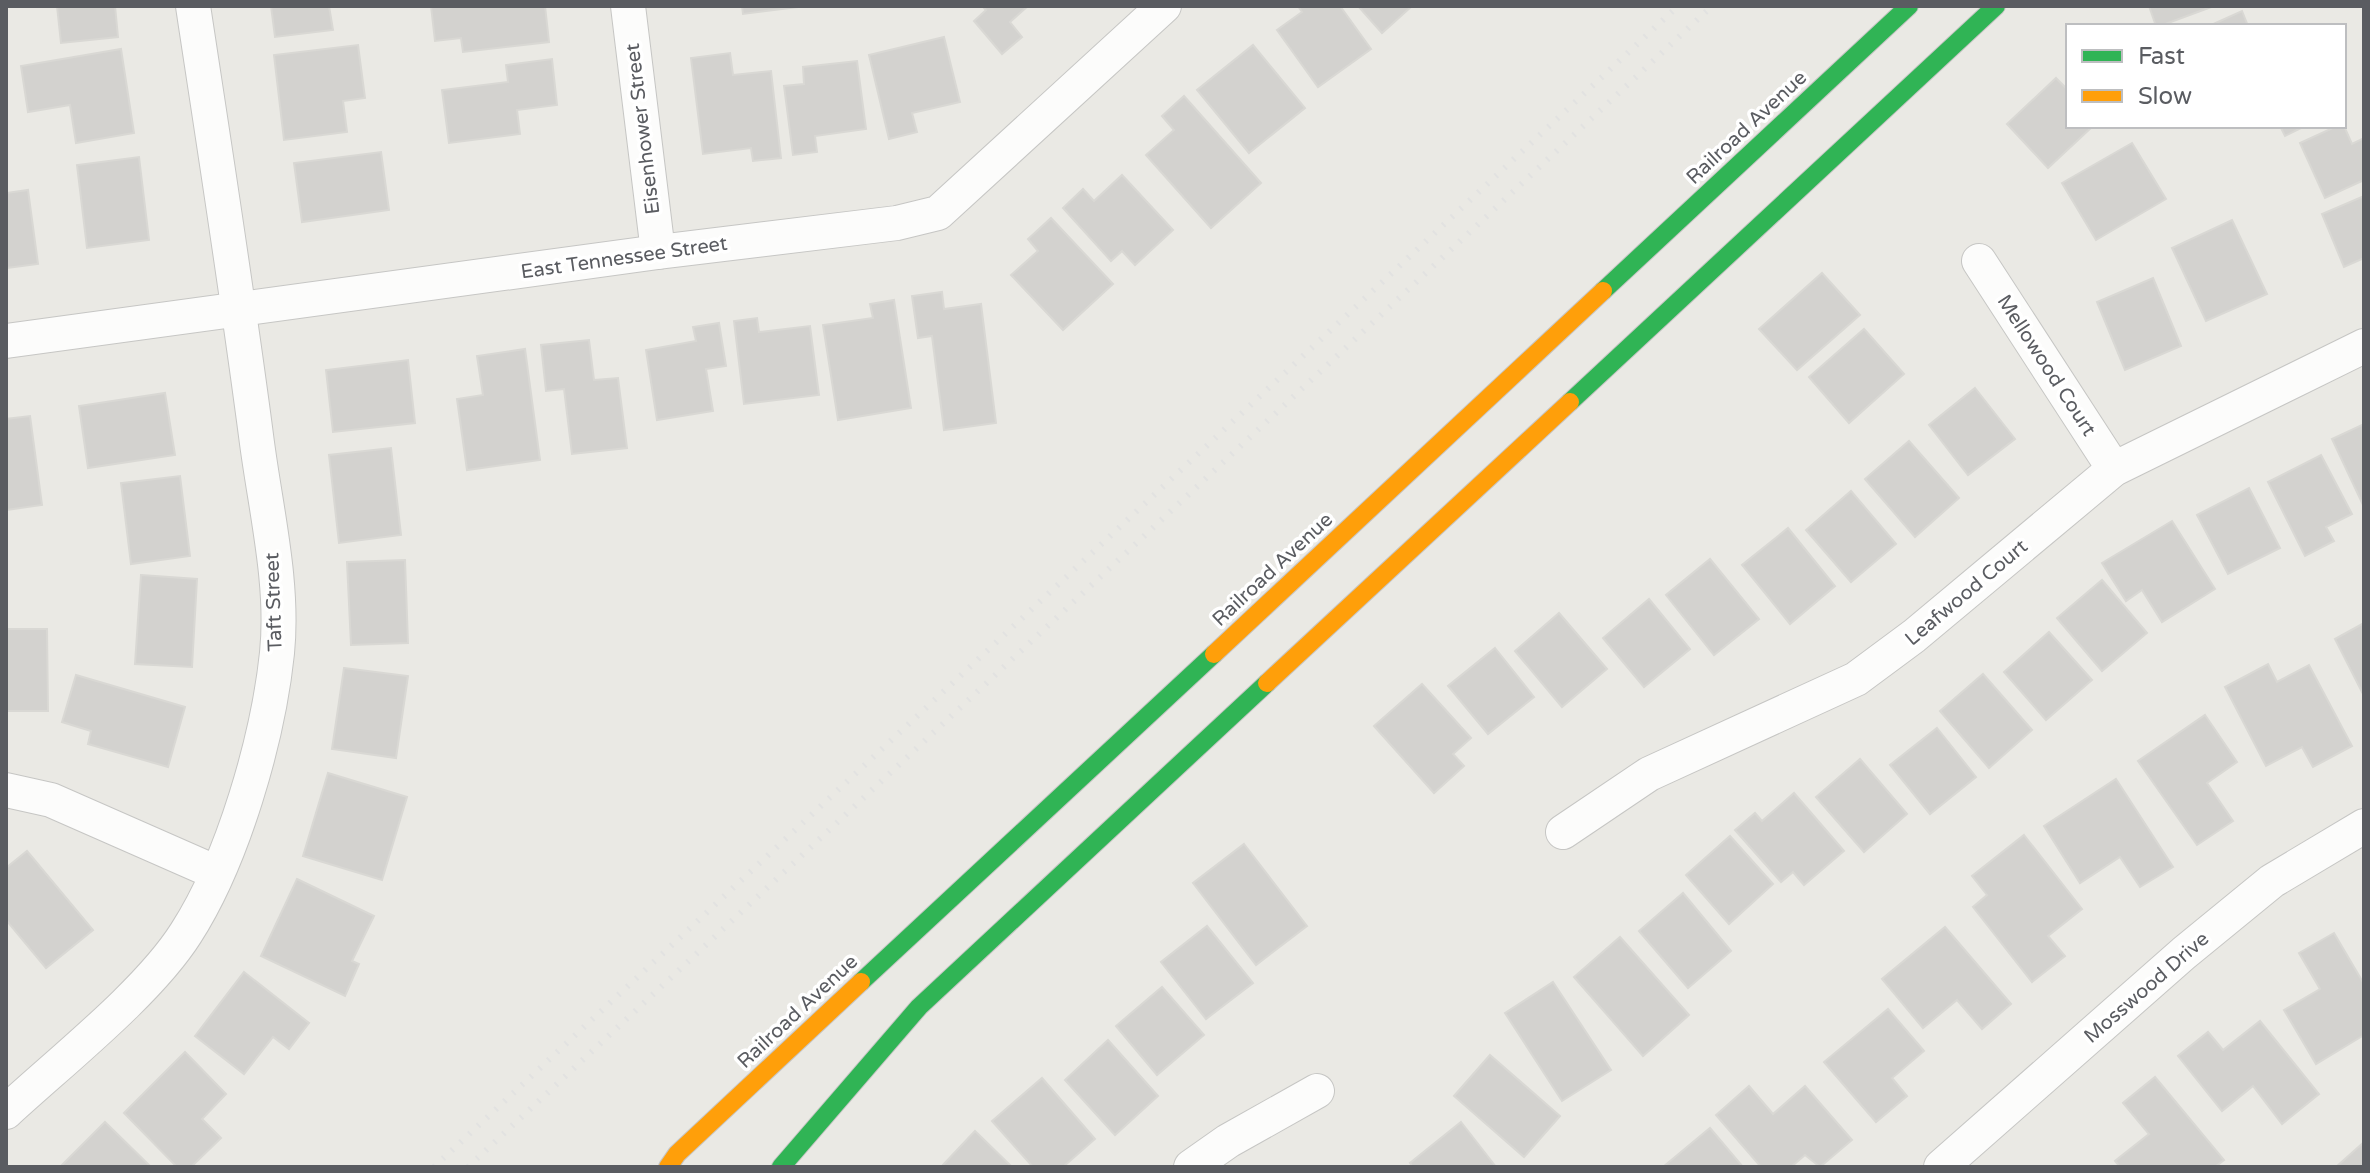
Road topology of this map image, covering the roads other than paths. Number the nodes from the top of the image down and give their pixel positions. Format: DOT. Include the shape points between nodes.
graph roads {
  1 [pos="193,6"];
  2 [pos="628,6"];
  3 [pos="1909,6"];
  4 [pos="1996,6"];
  5 [pos="1152,10"];
  6 [pos="658,252"];
  7 [pos="1979,261"];
  8 [pos="240,311"];
  9 [pos="6,341"];
  10 [pos="2364,346"];
  11 [pos="2114,469"];
  12 [pos="6,790"];
  13 [pos="2364,826"];
  14 [pos="1563,832"];
  15 [pos="217,873"];
  16 [pos="1317,1091"];
  17 [pos="6,1112"];
  18 [pos="668,1167"];
  19 [pos="781,1167"];
  20 [pos="1191,1167"];
  21 [pos="1941,1167"];
  1 -- 8 [label="street, Taft Street"];
  2 -- 6 [label="street, Eisenhower Street"];
  3 -- 18 [label="street, Railroad Avenue" via="882,961"];
  4 -- 19 [label="street" via="919,1007"];
  5 -- 6 [label="street, East Tennessee Street" via="938,213 897,223"];
  6 -- 8 [label="street, East Tennessee Street"];
  7 -- 11 [label="street, Mellowood Court"];
  8 -- 9 [label="street, East Tennessee Street"];
  8 -- 15 [label="street, Taft Street" via="276,580 277,650 265,736"];
  10 -- 11 [label="street, Leafwood Court"];
  11 -- 14 [label="street, Leafwood Court" via="1856,679 1649,774"];
  12 -- 15 [label="street" via="51,800"];
  13 -- 21 [label="street, Mosswood Drive" via="2272,881"];
  15 -- 17 [label="street, Taft Street" via="185,934 139,988"];
  16 -- 20 [label="street"];
}
